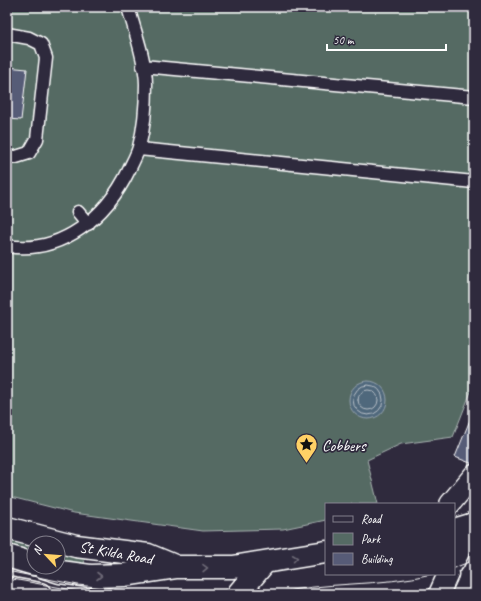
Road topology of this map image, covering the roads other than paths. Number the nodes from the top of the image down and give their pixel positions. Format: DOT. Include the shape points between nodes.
graph roads {
  1 [pos="128,7"];
  2 [pos="7,34"];
  3 [pos="143,66"];
  4 [pos="474,97"];
  5 [pos="139,149"];
  6 [pos="7,157"];
  7 [pos="474,182"];
  8 [pos="78,212"];
  9 [pos="88,224"];
  10 [pos="7,246"];
  11 [pos="474,475"];
  12 [pos="451,503"];
  13 [pos="469,525"];
  14 [pos="7,528"];
  15 [pos="325,552"];
  16 [pos="7,556"];
  17 [pos="455,560"];
  18 [pos="26,562"];
  19 [pos="265,562"];
  20 [pos="177,567"];
  21 [pos="66,573"];
  22 [pos="448,575"];
  23 [pos="7,588"];
  24 [pos="40,594"];
  25 [pos="238,594"];
  26 [pos="439,594"];
  1 -- 3 [label="street"];
  2 -- 6 [label="street" via="30,38 41,44 46,58 37,139 29,152"];
  3 -- 4 [label="street"];
  3 -- 5 [label="street" via="146,83"];
  5 -- 7 [label="street"];
  5 -- 9 [label="street" via="116,192"];
  8 -- 9 [label="street"];
  9 -- 10 [label="street" via="67,236 38,246"];
  11 -- 12 [label="street"];
  13 -- 17 [label="street"];
  14 -- 20 [label="main road, St Kilda Road" via="76,546 148,555"];
  19 -- 15 [label="main road, St Kilda Road, one-way"];
  16 -- 18 [label="main road"];
  20 -- 19 [label="main road, St Kilda Road, one-way" via="233,567"];
  19 -- 25 [label="main road"];
  21 -- 20 [label="main road, St Kilda Road, one-way" via="90,576 125,575"];
  22 -- 26 [label="street"];
  23 -- 24 [label="main road"];
}
